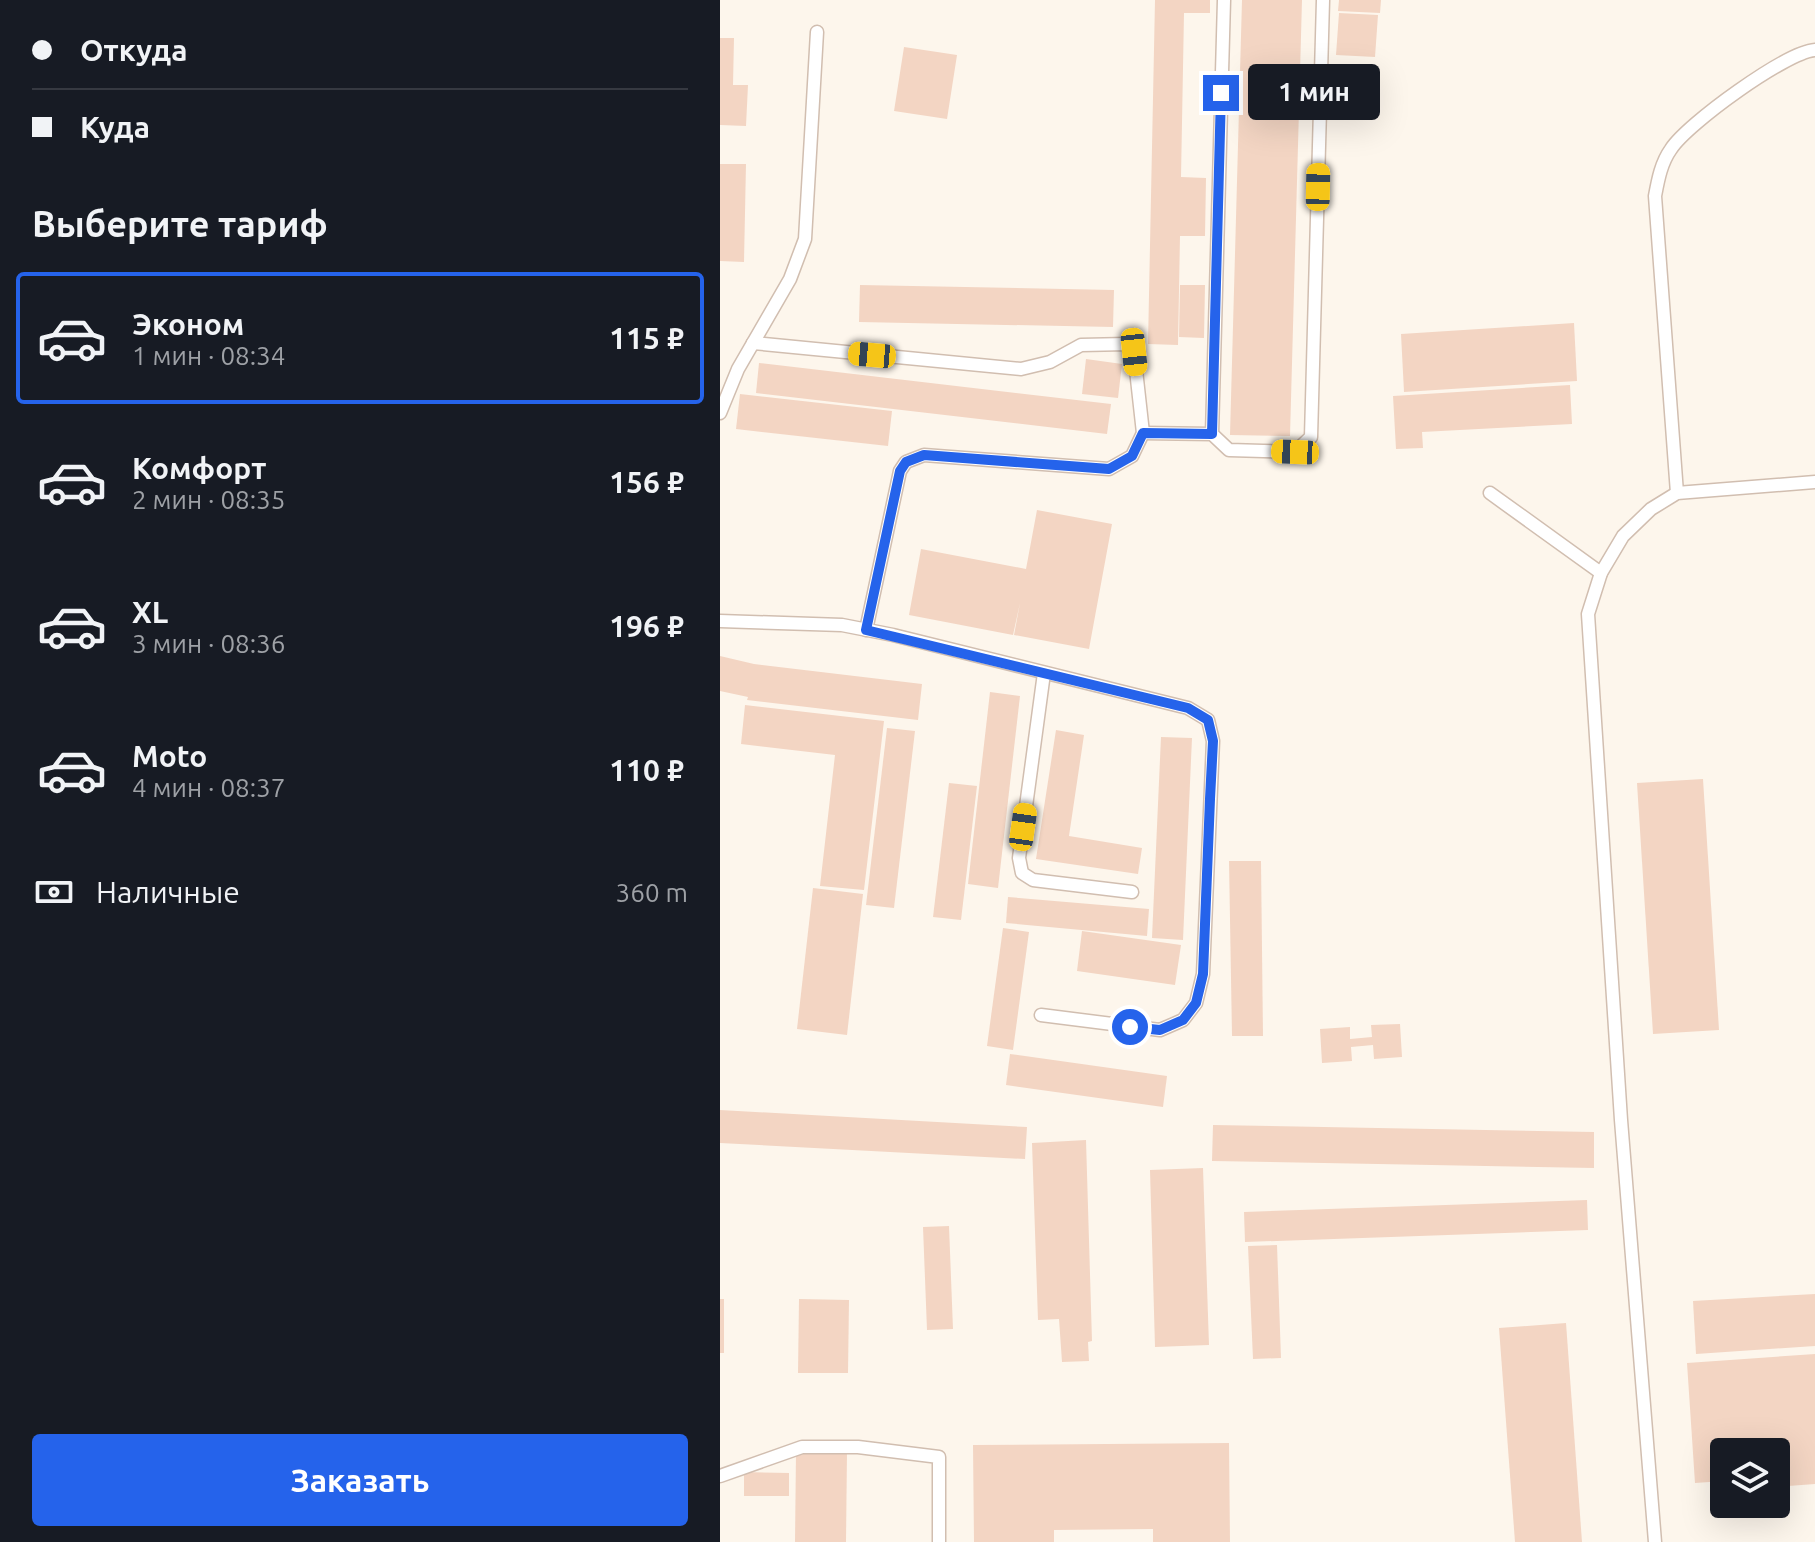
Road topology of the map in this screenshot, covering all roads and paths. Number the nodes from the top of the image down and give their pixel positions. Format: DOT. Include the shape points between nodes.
graph roads {
  1 [pos="1224,0"];
  2 [pos="1323,0"];
  3 [pos="817,32"];
  4 [pos="1815,50"];
  5 [pos="753,343"];
  6 [pos="720,413"];
  7 [pos="1143,433"];
  8 [pos="1212,434"];
  9 [pos="1815,482"];
  10 [pos="1490,493"];
  11 [pos="1677,493"];
  12 [pos="1601,573"];
  13 [pos="720,621"];
  14 [pos="866,630"];
  15 [pos="1044,673"];
  16 [pos="1132,892"];
  17 [pos="1041,1015"];
  18 [pos="720,1476"];
  19 [pos="939,1542"];
  20 [pos="1655,1542"];
  1 -- 8 [label="lane"];
  2 -- 8 [label="lane" via="1311,437 1295,452 1229,450"];
  3 -- 5 [label="lane" via="805,239 790,279"];
  4 -- 11 [label="lane" via="1777,64 1687,130 1659,173 1655,196"];
  5 -- 6 [label="lane"];
  5 -- 7 [label="lane" via="1021,369 1050,362 1081,345 1127,344 1134,352"];
  7 -- 8 [label="lane"];
  7 -- 14 [label="lane" via="1132,456 1109,469 924,455 906,462"];
  9 -- 11 [label="lane"];
  10 -- 12 [label="lane"];
  11 -- 12 [label="lane" via="1623,536"];
  12 -- 20 [label="lane" via="1588,614"];
  13 -- 14 [label="lane"];
  14 -- 15 [label="lane"];
  15 -- 16 [label="lane" via="1019,858 1022,873 1033,880"];
  15 -- 17 [label="lane" via="1188,708 1208,720 1213,741 1203,974 1196,1003 1183,1020 1160,1030"];
  18 -- 19 [label="lane" via="802,1447 858,1447 939,1457"];
}
